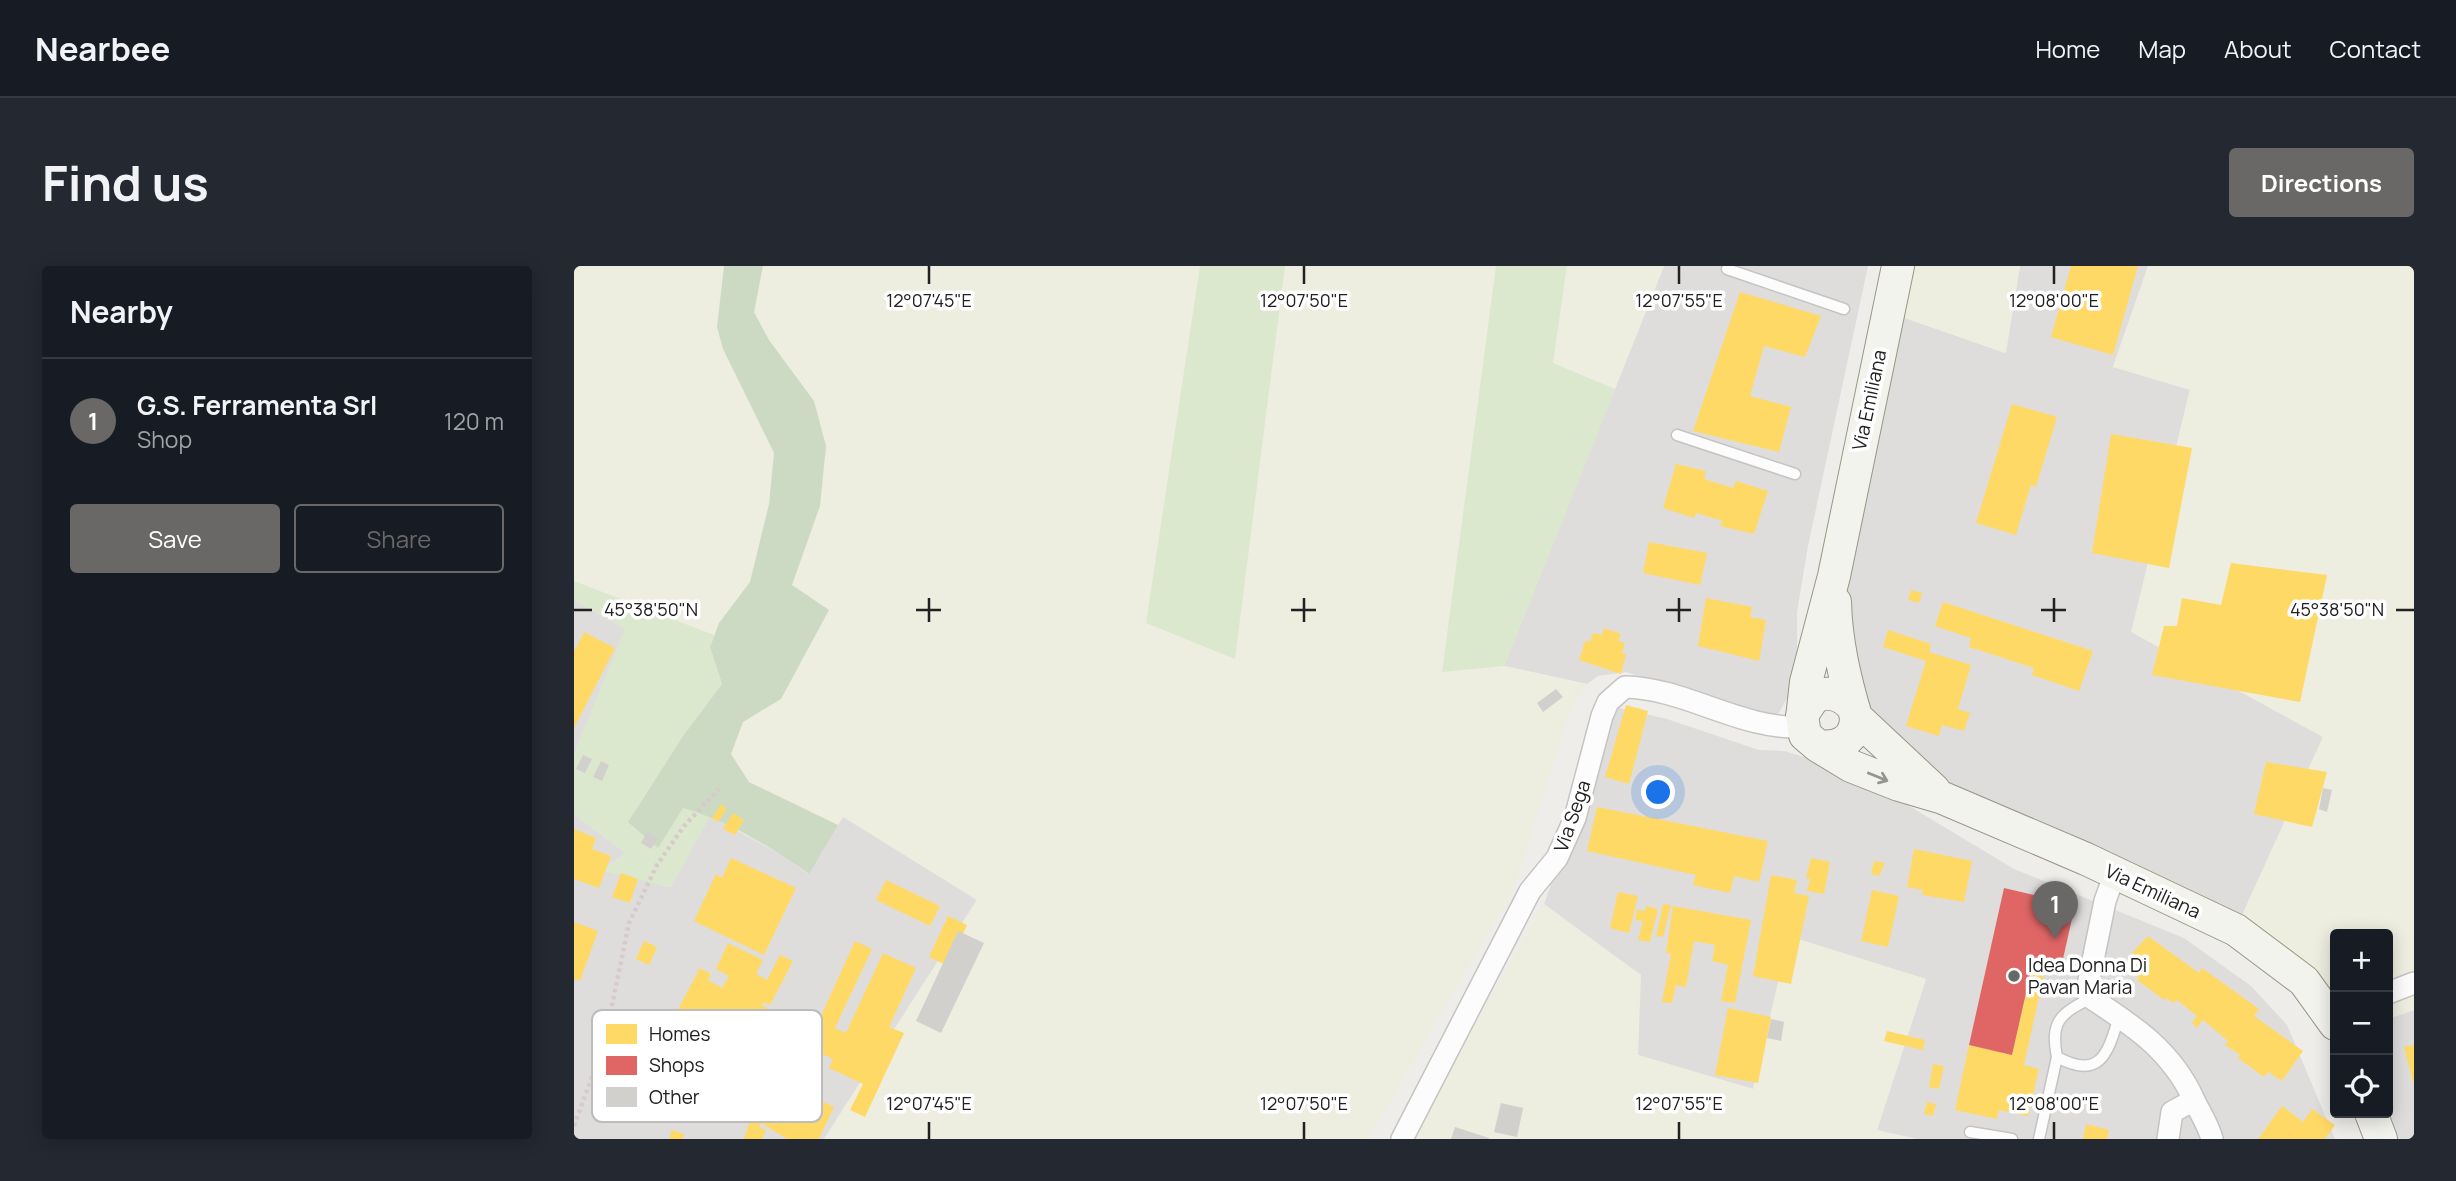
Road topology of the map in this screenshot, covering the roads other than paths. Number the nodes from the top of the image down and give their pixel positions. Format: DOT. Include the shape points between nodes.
graph roads {
  1 [pos="1898,266"];
  2 [pos="1727,269"];
  3 [pos="1844,309"];
  4 [pos="1677,435"];
  5 [pos="1795,474"];
  6 [pos="1834,576"];
  7 [pos="1855,713"];
  8 [pos="1808,727"];
  9 [pos="1943,797"];
  10 [pos="2115,873"];
  11 [pos="2414,983"];
  12 [pos="2391,992"];
  13 [pos="2091,998"];
  14 [pos="2330,1012"];
  15 [pos="2119,1017"];
  16 [pos="2057,1057"];
  17 [pos="2194,1100"];
  18 [pos="2373,1118"];
  19 [pos="1970,1132"];
  20 [pos="2210,1132"];
  21 [pos="1402,1139"];
  22 [pos="2012,1139"];
  23 [pos="2039,1139"];
  24 [pos="2168,1139"];
  25 [pos="2381,1139"];
  1 -- 6 [label="main road, Via Emiliana"];
  2 -- 3 [label="lane"];
  4 -- 5 [label="lane"];
  6 -- 7 [label="main road, Via Emiliana" via="1835,630"];
  6 -- 8 [label="main road, Via Emiliana" via="1806,682"];
  7 -- 8 [label="main road" via="1854,731 1839,746"];
  7 -- 8 [label="main road, Via Emiliana" via="1848,701 1831,693 1814,697"];
  7 -- 9 [label="main road, Via Emiliana"];
  8 -- 9 [label="main road, Via Emiliana, one-way" via="1851,766"];
  8 -- 21 [label="street, Via Sega" via="1771,725 1647,688 1625,687 1608,702 1575,818 1557,858 1530,891"];
  9 -- 10 [label="main road, Via Emiliana"];
  10 -- 13 [label="street" via="2094,950 2087,990"];
  10 -- 14 [label="main road, Via Emiliana" via="2236,930 2304,981"];
  11 -- 12 [label="street"];
  13 -- 15 [label="street"];
  13 -- 16 [label="lane" via="2063,1013 2053,1036"];
  15 -- 16 [label="lane" via="2107,1054 2091,1065 2072,1065"];
  15 -- 17 [label="street" via="2168,1057 2188,1083"];
  16 -- 23 [label="lane"];
  17 -- 20 [label="street"];
  17 -- 24 [label="street" via="2172,1112"];
  18 -- 25 [label="main road"];
  19 -- 22 [label="lane"];
}
